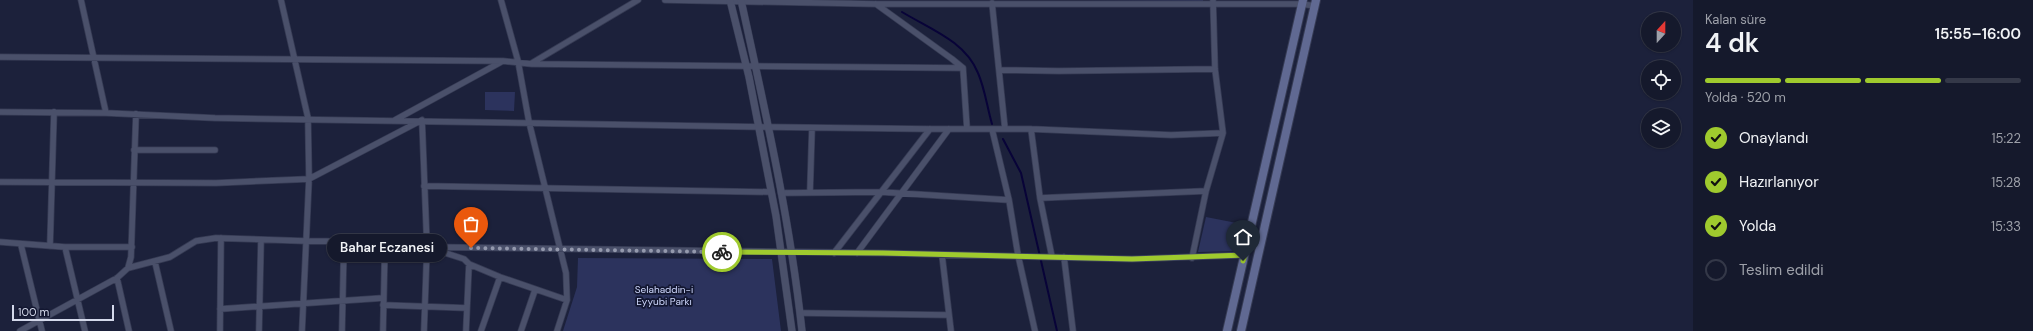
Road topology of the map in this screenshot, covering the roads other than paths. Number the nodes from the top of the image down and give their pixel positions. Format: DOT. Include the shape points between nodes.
graph roads {
  1 [pos="81,0"];
  2 [pos="281,0"];
  3 [pos="501,0"];
  4 [pos="638,0"];
  5 [pos="665,0"];
  6 [pos="741,0"];
  7 [pos="730,1"];
  8 [pos="846,1"];
  9 [pos="1044,1"];
  10 [pos="926,2"];
  11 [pos="1213,2"];
  12 [pos="1302,2"];
  13 [pos="992,3"];
  14 [pos="1315,3"];
  15 [pos="876,4"];
  16 [pos="0,57"];
  17 [pos="95,58"];
  18 [pos="293,60"];
  19 [pos="503,61"];
  20 [pos="518,61"];
  21 [pos="532,64"];
  22 [pos="755,65"];
  23 [pos="746,66"];
  24 [pos="962,68"];
  25 [pos="1215,69"];
  26 [pos="999,70"];
  27 [pos="0,112"];
  28 [pos="54,112"];
  29 [pos="106,113"];
  30 [pos="136,114"];
  31 [pos="308,118"];
  32 [pos="394,120"];
  33 [pos="422,120"];
  34 [pos="529,122"];
  35 [pos="759,126"];
  36 [pos="768,127"];
  37 [pos="812,128"];
  38 [pos="1005,128"];
  39 [pos="949,129"];
  40 [pos="967,129"];
  41 [pos="992,129"];
  42 [pos="1031,129"];
  43 [pos="930,130"];
  44 [pos="1223,134"];
  45 [pos="134,150"];
  46 [pos="215,150"];
  47 [pos="308,179"];
  48 [pos="0,182"];
  49 [pos="53,182"];
  50 [pos="133,183"];
  51 [pos="424,186"];
  52 [pos="546,187"];
  53 [pos="1206,191"];
  54 [pos="771,192"];
  55 [pos="810,192"];
  56 [pos="881,192"];
  57 [pos="781,193"];
  58 [pos="901,193"];
  59 [pos="1040,198"];
  60 [pos="1009,200"];
  61 [pos="221,238"];
  62 [pos="261,240"];
  63 [pos="305,241"];
  64 [pos="344,241"];
  65 [pos="0,242"];
  66 [pos="384,242"];
  67 [pos="21,245"];
  68 [pos="50,246"];
  69 [pos="65,247"];
  70 [pos="132,247"];
  71 [pos="427,247"];
  72 [pos="559,249"];
  73 [pos="792,252"];
  74 [pos="834,252"];
  75 [pos="780,253"];
  76 [pos="857,253"];
  77 [pos="942,255"];
  78 [pos="1245,255"];
  79 [pos="1018,256"];
  80 [pos="1049,257"];
  81 [pos="1064,257"];
  82 [pos="1192,258"];
  83 [pos="155,262"];
  84 [pos="468,264"];
  85 [pos="128,268"];
  86 [pos="500,277"];
  87 [pos="117,278"];
  88 [pos="535,290"];
  89 [pos="383,298"];
  90 [pos="78,300"];
  91 [pos="342,300"];
  92 [pos="566,300"];
  93 [pos="303,304"];
  94 [pos="383,305"];
  95 [pos="260,306"];
  96 [pos="425,306"];
  97 [pos="467,308"];
  98 [pos="220,309"];
  99 [pos="800,313"];
  100 [pos="949,315"];
  101 [pos="40,321"];
  102 [pos="20,331"];
  103 [pos="42,331"];
  104 [pos="85,331"];
  105 [pos="129,331"];
  106 [pos="171,331"];
  107 [pos="220,331"];
  108 [pos="259,331"];
  109 [pos="302,331"];
  110 [pos="342,331"];
  111 [pos="383,331"];
  112 [pos="424,331"];
  113 [pos="466,331"];
  114 [pos="481,331"];
  115 [pos="521,331"];
  116 [pos="557,331"];
  117 [pos="792,331"];
  118 [pos="802,331"];
  119 [pos="951,331"];
  120 [pos="1035,331"];
  121 [pos="1073,331"];
  122 [pos="1227,331"];
  123 [pos="1241,331"];
  1 -- 17 [label="street"];
  2 -- 18 [label="street"];
  3 -- 20 [label="street"];
  4 -- 21 [label="street"];
  5 -- 7 [label="street"];
  6 -- 7 [label="street"];
  6 -- 8 [label="street"];
  6 -- 22 [label="street"];
  7 -- 23 [label="street"];
  8 -- 15 [label="street"];
  9 -- 11 [label="street"];
  9 -- 13 [label="street"];
  10 -- 13 [label="street"];
  10 -- 15 [label="street"];
  11 -- 12 [label="street"];
  11 -- 25 [label="street"];
  12 -- 14 [label="street"];
  12 -- 78 [label="main road"];
  13 -- 26 [label="street"];
  14 -- 123 [label="main road"];
  15 -- 24 [label="street"];
  16 -- 17 [label="street"];
  17 -- 18 [label="street"];
  17 -- 29 [label="street"];
  18 -- 19 [label="street"];
  18 -- 31 [label="street"];
  19 -- 20 [label="street"];
  19 -- 32 [label="street"];
  20 -- 21 [label="street"];
  20 -- 34 [label="street"];
  21 -- 23 [label="street"];
  22 -- 23 [label="street"];
  22 -- 24 [label="street"];
  22 -- 36 [label="street"];
  23 -- 35 [label="street"];
  24 -- 40 [label="street"];
  25 -- 26 [label="street"];
  25 -- 44 [label="street"];
  26 -- 38 [label="street"];
  27 -- 28 [label="street"];
  28 -- 29 [label="street"];
  28 -- 49 [label="street"];
  29 -- 30 [label="street"];
  30 -- 31 [label="street" via="215,118"];
  30 -- 45 [label="street"];
  31 -- 32 [label="street"];
  31 -- 47 [label="street"];
  32 -- 33 [label="street"];
  33 -- 34 [label="street"];
  33 -- 47 [label="street"];
  33 -- 51 [label="street"];
  34 -- 35 [label="street"];
  34 -- 52 [label="street"];
  35 -- 36 [label="street"];
  35 -- 54 [label="street"];
  36 -- 37 [label="street"];
  36 -- 57 [label="street"];
  37 -- 43 [label="street"];
  37 -- 55 [label="street"];
  38 -- 41 [label="street"];
  38 -- 42 [label="street"];
  39 -- 40 [label="street"];
  39 -- 43 [label="street"];
  39 -- 58 [label="street"];
  40 -- 41 [label="street"];
  41 -- 60 [label="street"];
  42 -- 44 [label="street" via="1172,135"];
  42 -- 59 [label="street"];
  43 -- 56 [label="street"];
  44 -- 53 [label="street"];
  45 -- 46 [label="street"];
  45 -- 50 [label="street"];
  47 -- 50 [label="street"];
  47 -- 63 [label="street"];
  48 -- 49 [label="street"];
  49 -- 50 [label="street"];
  49 -- 68 [label="street"];
  50 -- 70 [label="street"];
  51 -- 52 [label="street"];
  51 -- 71 [label="street"];
  52 -- 54 [label="street"];
  52 -- 72 [label="street"];
  53 -- 59 [label="street"];
  53 -- 82 [label="street"];
  54 -- 75 [label="street"];
  55 -- 56 [label="street"];
  55 -- 57 [label="street"];
  56 -- 58 [label="street"];
  56 -- 74 [label="street"];
  57 -- 73 [label="street"];
  58 -- 60 [label="street"];
  58 -- 76 [label="street"];
  59 -- 80 [label="street"];
  60 -- 79 [label="street"];
  61 -- 62 [label="street"];
  61 -- 83 [label="street" via="196,241 170,258"];
  61 -- 98 [label="street"];
  62 -- 63 [label="street"];
  62 -- 95 [label="street"];
  63 -- 64 [label="street"];
  63 -- 93 [label="street"];
  64 -- 66 [label="street"];
  64 -- 91 [label="street"];
  65 -- 67 [label="street"];
  66 -- 71 [label="street"];
  66 -- 89 [label="street"];
  67 -- 68 [label="street"];
  67 -- 101 [label="street"];
  68 -- 69 [label="street"];
  69 -- 70 [label="street"];
  69 -- 90 [label="street"];
  70 -- 85 [label="street"];
  71 -- 72 [label="street"];
  71 -- 84 [label="street" via="464,260"];
  71 -- 96 [label="street"];
  72 -- 75 [label="street"];
  72 -- 92 [label="street" via="566,273"];
  73 -- 74 [label="street"];
  73 -- 75 [label="street"];
  73 -- 99 [label="street"];
  74 -- 76 [label="street"];
  75 -- 117 [label="street"];
  76 -- 77 [label="street"];
  77 -- 79 [label="street"];
  77 -- 100 [label="street"];
  78 -- 82 [label="street"];
  78 -- 122 [label="main road"];
  79 -- 80 [label="street"];
  79 -- 120 [label="street"];
  80 -- 81 [label="street"];
  81 -- 82 [label="street"];
  81 -- 121 [label="street"];
  83 -- 85 [label="street"];
  83 -- 106 [label="street"];
  84 -- 86 [label="street"];
  84 -- 97 [label="street"];
  85 -- 87 [label="street"];
  86 -- 88 [label="street"];
  86 -- 114 [label="street"];
  87 -- 90 [label="street"];
  87 -- 105 [label="street"];
  88 -- 92 [label="street"];
  88 -- 115 [label="street"];
  89 -- 91 [label="street"];
  89 -- 94 [label="street"];
  90 -- 101 [label="street"];
  90 -- 104 [label="street"];
  91 -- 93 [label="street"];
  91 -- 110 [label="street"];
  92 -- 116 [label="street"];
  93 -- 95 [label="street"];
  93 -- 109 [label="street"];
  94 -- 96 [label="street"];
  94 -- 111 [label="street"];
  95 -- 98 [label="street"];
  95 -- 108 [label="street"];
  96 -- 97 [label="street"];
  96 -- 112 [label="street"];
  97 -- 113 [label="street"];
  98 -- 107 [label="street"];
  99 -- 100 [label="street"];
  99 -- 118 [label="street"];
  100 -- 119 [label="street"];
  101 -- 102 [label="street"];
  101 -- 103 [label="street"];
}
